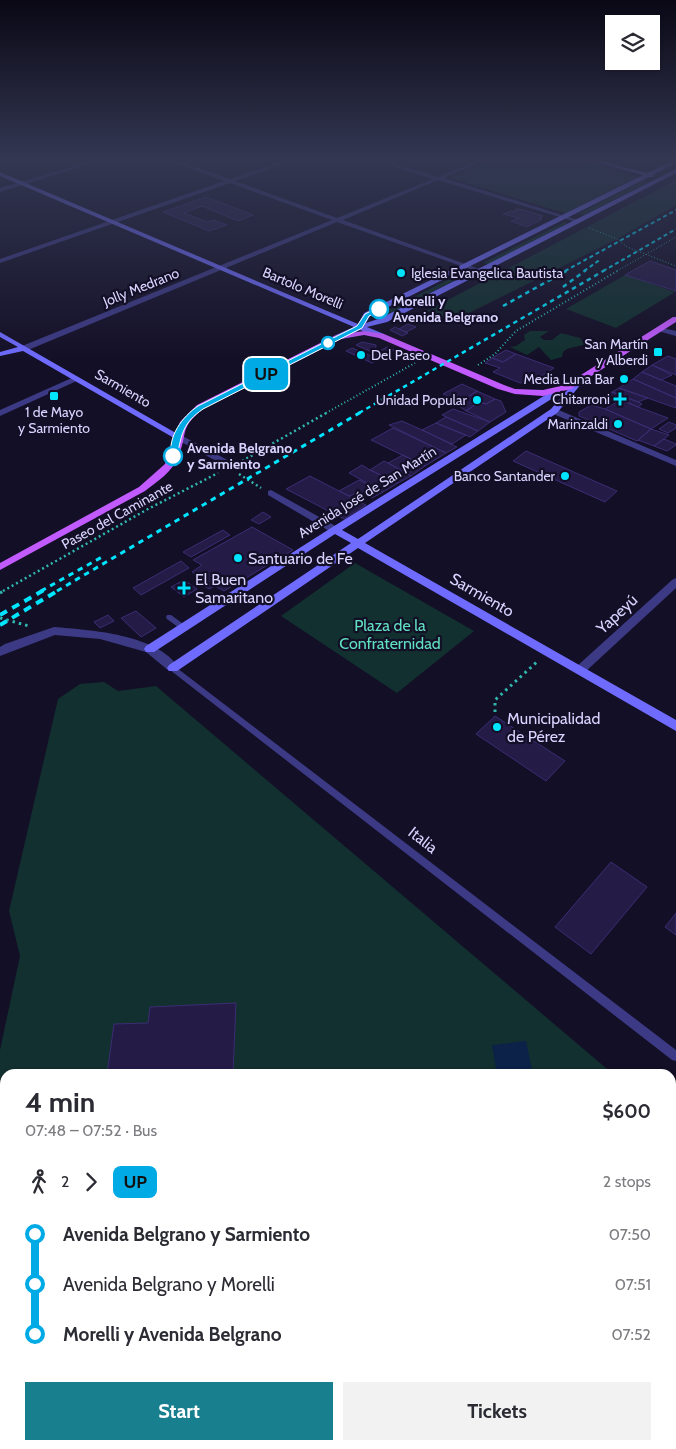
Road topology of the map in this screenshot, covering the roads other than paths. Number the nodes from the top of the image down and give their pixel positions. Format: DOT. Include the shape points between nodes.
graph roads {
  1 [pos="102,226"];
  2 [pos="120,226"];
  3 [pos="323,226"];
  4 [pos="353,226"];
  5 [pos="547,226"];
  6 [pos="569,226"];
  7 [pos="0,261"];
  8 [pos="466,266"];
  9 [pos="220,268"];
  10 [pos="480,271"];
  11 [pos="676,319"];
  12 [pos="360,327"];
  13 [pos="661,329"];
  14 [pos="0,334"];
  15 [pos="676,334"];
  16 [pos="381,336"];
  17 [pos="340,337"];
  18 [pos="25,348"];
  19 [pos="0,354"];
  20 [pos="77,379"];
  21 [pos="578,383"];
  22 [pos="516,391"];
  23 [pos="558,391"];
  24 [pos="537,402"];
  25 [pos="554,411"];
  26 [pos="0,414"];
  27 [pos="177,436"];
  28 [pos="676,464"];
  29 [pos="232,466"];
  30 [pos="271,493"];
  31 [pos="336,530"];
  32 [pos="358,542"];
  33 [pos="0,567"];
  34 [pos="676,582"];
  35 [pos="169,617"];
  36 [pos="184,628"];
  37 [pos="150,649"];
  38 [pos="0,652"];
  39 [pos="173,668"];
  40 [pos="580,670"];
  41 [pos="676,726"];
  42 [pos="676,1056"];
  1 -- 7 [label="street"];
  2 -- 9 [label="street, Bartolo Morelli"];
  3 -- 9 [label="street, Jolly Medrano"];
  4 -- 8 [label="street"];
  5 -- 8 [label="street"];
  6 -- 10 [label="street"];
  8 -- 10 [label="street"];
  8 -- 12 [label="street" via="367,315"];
  9 -- 12 [label="street, Bartolo Morelli"];
  9 -- 18 [label="street, Jolly Medrano"];
  10 -- 12 [label="street" via="384,320"];
  11 -- 13 [label="main road, Avenida José de San Martín"];
  12 -- 16 [label="street, Bartolo Morelli"];
  12 -- 17 [label="street"];
  13 -- 15 [label="street"];
  13 -- 21 [label="main road, Avenida José de San Martín"];
  14 -- 18 [label="street, Sarmiento"];
  16 -- 17 [label="main road"];
  16 -- 22 [label="main road, Bartolo Morelli"];
  17 -- 27 [label="main road" via="200,407 184,422"];
  18 -- 19 [label="street"];
  18 -- 20 [label="street, Sarmiento"];
  20 -- 26 [label="street"];
  20 -- 27 [label="street, Sarmiento"];
  21 -- 23 [label="main road, Avenida José de San Martín"];
  21 -- 25 [label="street, Avenida José de San Martín"];
  22 -- 23 [label="main road"];
  22 -- 24 [label="street, Bartolo Morelli"];
  23 -- 24 [label="street, Avenida José de San Martín"];
  24 -- 25 [label="street, Bartolo Morelli"];
  24 -- 31 [label="street, Avenida José de San Martín"];
  25 -- 28 [label="street, Bartolo Morelli"];
  25 -- 32 [label="street, Avenida José de San Martín"];
  27 -- 29 [label="street, Sarmiento"];
  27 -- 33 [label="main road" via="168,465 149,483"];
  30 -- 31 [label="street, Sarmiento"];
  31 -- 32 [label="street, Sarmiento"];
  31 -- 36 [label="street, Avenida José de San Martín"];
  32 -- 39 [label="street, Avenida José de San Martín"];
  32 -- 40 [label="street, Sarmiento"];
  34 -- 40 [label="street, Yapeyú"];
  35 -- 36 [label="lane"];
  36 -- 37 [label="street, Avenida José de San Martín"];
  37 -- 38 [label="street" via="100,635 54,631"];
  37 -- 39 [label="street, Italia"];
  39 -- 42 [label="lane, Italia"];
  40 -- 41 [label="street, Sarmiento"];
}
